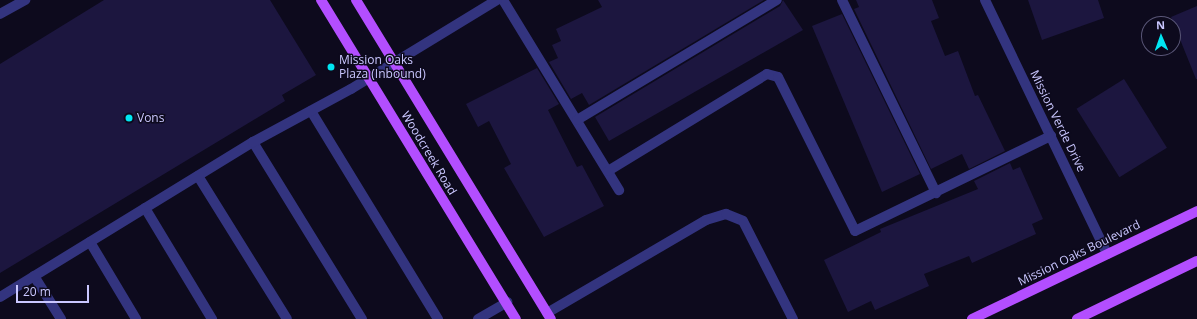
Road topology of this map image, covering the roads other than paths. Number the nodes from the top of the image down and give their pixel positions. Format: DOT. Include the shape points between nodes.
graph roads {
  1 [pos="25,0"];
  2 [pos="321,0"];
  3 [pos="356,0"];
  4 [pos="497,0"];
  5 [pos="503,0"];
  6 [pos="777,0"];
  7 [pos="842,0"];
  8 [pos="985,0"];
  9 [pos="0,14"];
  10 [pos="393,63"];
  11 [pos="369,78"];
  12 [pos="311,111"];
  13 [pos="577,120"];
  14 [pos="1051,136"];
  15 [pos="253,142"];
  16 [pos="608,171"];
  17 [pos="198,176"];
  18 [pos="619,190"];
  19 [pos="936,193"];
  20 [pos="145,208"];
  21 [pos="1197,211"];
  22 [pos="90,242"];
  23 [pos="1107,254"];
  24 [pos="1197,261"];
  25 [pos="34,276"];
  26 [pos="0,296"];
  27 [pos="506,302"];
  28 [pos="549,316"];
  29 [pos="60,319"];
  30 [pos="136,319"];
  31 [pos="212,319"];
  32 [pos="287,319"];
  33 [pos="362,319"];
  34 [pos="438,319"];
  35 [pos="478,319"];
  36 [pos="516,319"];
  37 [pos="793,319"];
  38 [pos="972,319"];
  39 [pos="1077,319"];
  1 -- 9 [label="street"];
  2 -- 11 [label="main road, Woodcreek Road"];
  3 -- 10 [label="main road, Woodcreek Road"];
  4 -- 10 [label="street"];
  5 -- 13 [label="street"];
  6 -- 13 [label="street"];
  7 -- 19 [label="street"];
  8 -- 14 [label="street, Mission Verde Drive"];
  10 -- 11 [label="street"];
  10 -- 28 [label="main road, Woodcreek Road"];
  11 -- 12 [label="street"];
  11 -- 27 [label="main road, Woodcreek Road"];
  12 -- 15 [label="street"];
  12 -- 34 [label="street"];
  13 -- 16 [label="street"];
  14 -- 19 [label="street"];
  14 -- 23 [label="street, Mission Verde Drive"];
  15 -- 17 [label="street"];
  15 -- 33 [label="street"];
  16 -- 18 [label="street"];
  16 -- 19 [label="street" via="766,74 778,77 855,231"];
  17 -- 20 [label="street"];
  17 -- 32 [label="street"];
  20 -- 22 [label="street"];
  20 -- 31 [label="street"];
  21 -- 23 [label="main road, Mission Oaks Boulevard"];
  22 -- 25 [label="street"];
  22 -- 30 [label="street"];
  23 -- 38 [label="main road, Mission Oaks Boulevard"];
  24 -- 39 [label="main road"];
  25 -- 26 [label="street"];
  25 -- 29 [label="street"];
  27 -- 35 [label="street"];
  27 -- 36 [label="main road, Woodcreek Road"];
  28 -- 37 [label="street" via="706,220 726,214 743,221"];
}
